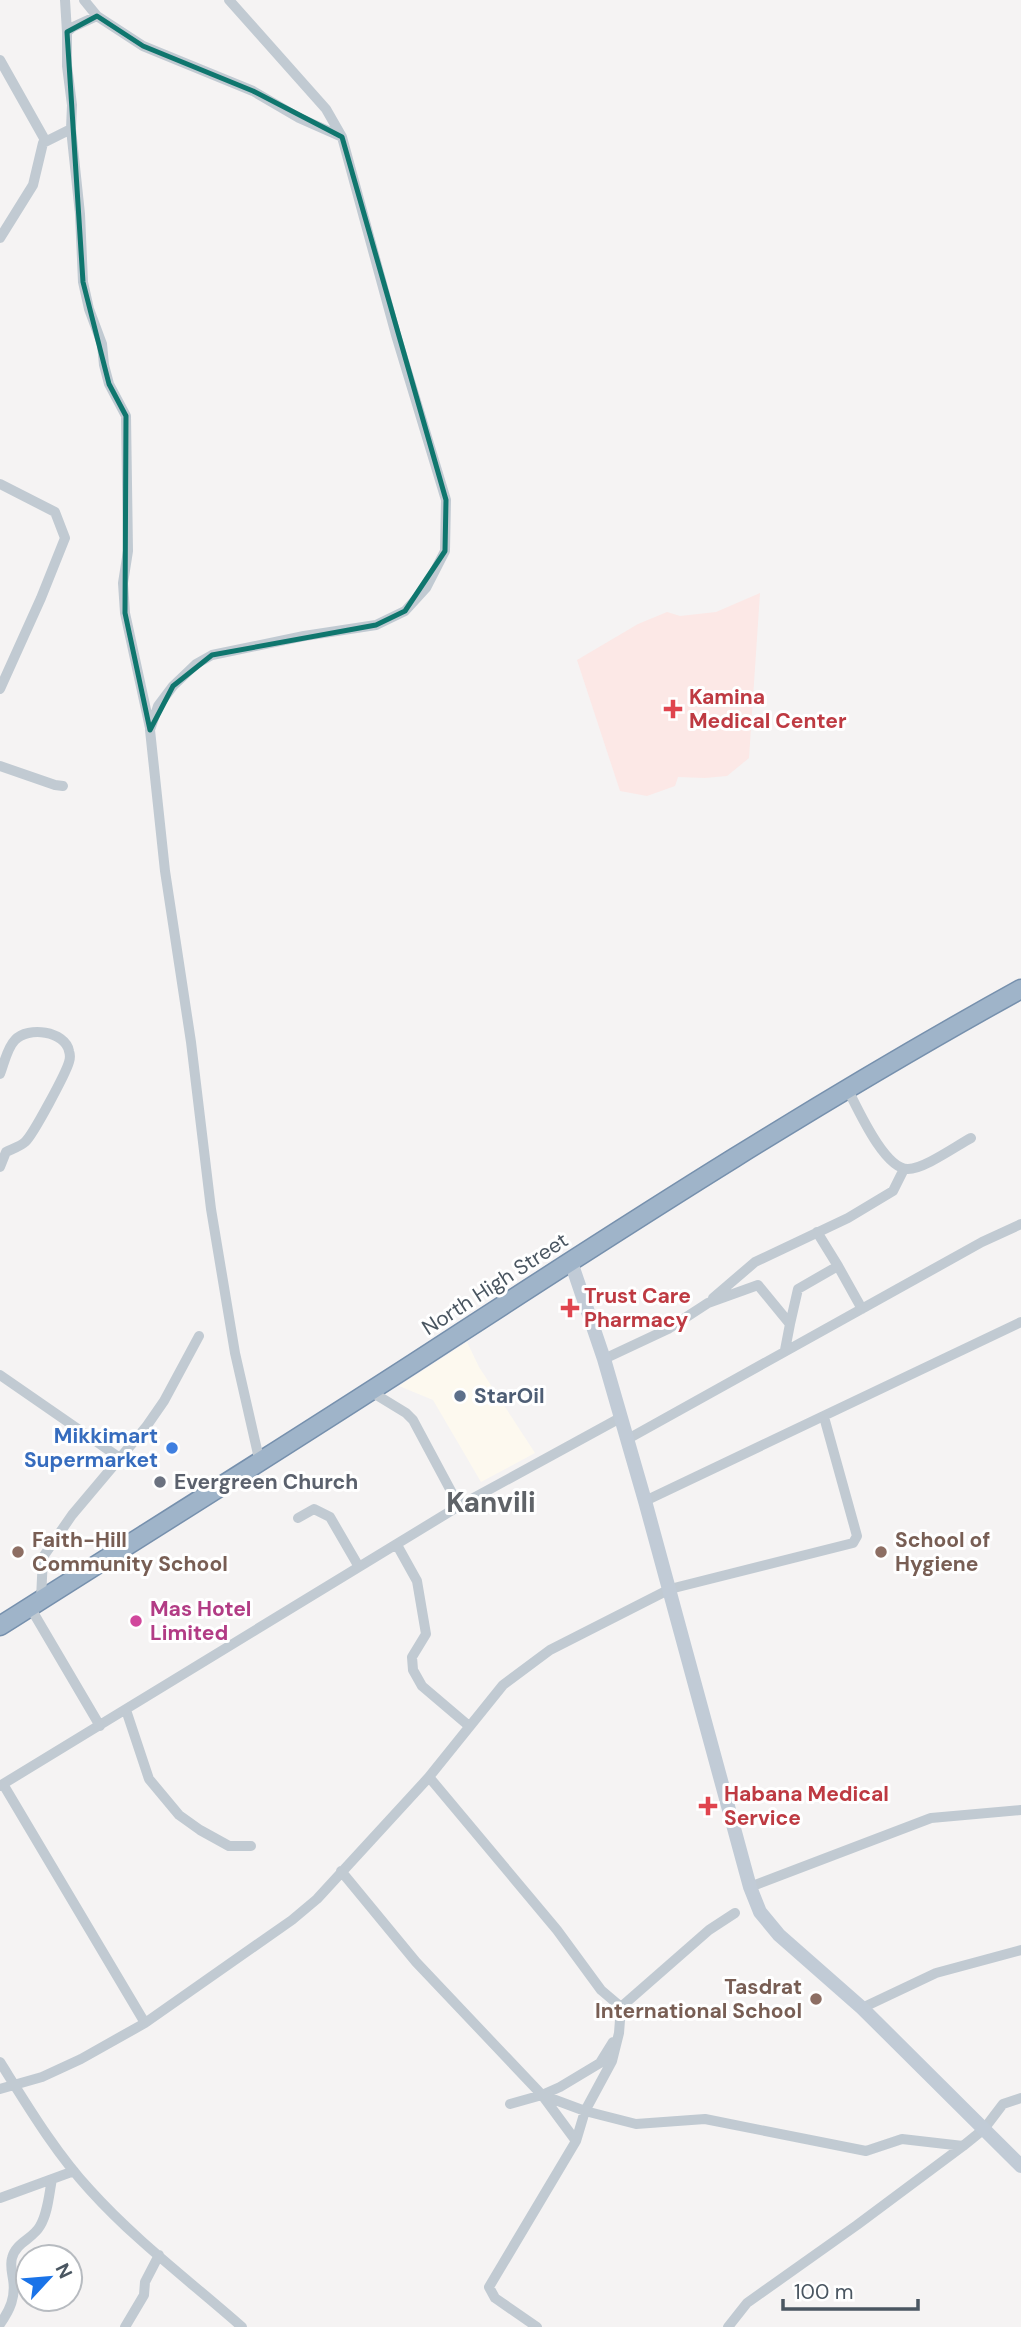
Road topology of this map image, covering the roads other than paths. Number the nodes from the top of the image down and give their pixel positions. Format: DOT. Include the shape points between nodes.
graph roads {
  1 [pos="65,0"];
  2 [pos="84,0"];
  3 [pos="229,0"];
  4 [pos="97,16"];
  5 [pos="68,32"];
  6 [pos="0,60"];
  7 [pos="3,73"];
  8 [pos="71,129"];
  9 [pos="342,137"];
  10 [pos="45,140"];
  11 [pos="0,238"];
  12 [pos="0,484"];
  13 [pos="0,689"];
  14 [pos="150,730"];
  15 [pos="0,766"];
  16 [pos="63,786"];
  17 [pos="1021,989"];
  18 [pos="0,1074"];
  19 [pos="847,1088"];
  20 [pos="971,1138"];
  21 [pos="3,1148"];
  22 [pos="0,1167"];
  23 [pos="904,1169"];
  24 [pos="1021,1224"];
  25 [pos="817,1232"];
  26 [pos="570,1262"];
  27 [pos="838,1266"];
  28 [pos="708,1303"];
  29 [pos="862,1309"];
  30 [pos="1021,1322"];
  31 [pos="790,1324"];
  32 [pos="199,1336"];
  33 [pos="785,1350"];
  34 [pos="604,1359"];
  35 [pos="0,1375"];
  36 [pos="370,1391"];
  37 [pos="824,1417"];
  38 [pos="620,1418"];
  39 [pos="626,1440"];
  40 [pos="120,1458"];
  41 [pos="260,1462"];
  42 [pos="645,1501"];
  43 [pos="459,1506"];
  44 [pos="298,1518"];
  45 [pos="397,1545"];
  46 [pos="359,1567"];
  47 [pos="670,1589"];
  48 [pos="35,1603"];
  49 [pos="0,1626"];
  50 [pos="126,1710"];
  51 [pos="100,1726"];
  52 [pos="469,1726"];
  53 [pos="429,1777"];
  54 [pos="1,1785"];
  55 [pos="1021,1810"];
  56 [pos="251,1846"];
  57 [pos="341,1871"];
  58 [pos="750,1887"];
  59 [pos="735,1913"];
  60 [pos="1021,1950"];
  61 [pos="621,2007"];
  62 [pos="862,2008"];
  63 [pos="145,2023"];
  64 [pos="619,2033"];
  65 [pos="0,2062"];
  66 [pos="14,2085"];
  67 [pos="0,2089"];
  68 [pos="542,2095"];
  69 [pos="1021,2098"];
  70 [pos="510,2104"];
  71 [pos="586,2112"];
  72 [pos="984,2129"];
  73 [pos="576,2141"];
  74 [pos="963,2146"];
  75 [pos="1021,2166"];
  76 [pos="74,2171"];
  77 [pos="52,2179"];
  78 [pos="0,2198"];
  79 [pos="159,2255"];
  80 [pos="0,2324"];
  81 [pos="125,2327"];
  82 [pos="242,2327"];
  83 [pos="537,2327"];
  84 [pos="728,2327"];
  1 -- 5 [label="street"];
  2 -- 4 [label="street"];
  3 -- 9 [label="street" via="326,109"];
  4 -- 5 [label="street"];
  4 -- 9 [label="street" via="144,46 253,90"];
  5 -- 8 [label="street"];
  6 -- 7 [label="street"];
  7 -- 10 [label="street"];
  8 -- 10 [label="street"];
  8 -- 14 [label="street" via="83,282 109,384 127,416 128,551 122,583"];
  9 -- 14 [label="street" via="446,500 445,551 426,588 405,611 376,625 212,655 196,664 158,706"];
  10 -- 11 [label="street" via="33,185"];
  12 -- 13 [label="street" via="55,512 65,538"];
  14 -- 41 [label="street" via="211,1209 235,1353"];
  15 -- 16 [label="street"];
  17 -- 19 [label="highway, North High Street"];
  18 -- 21 [label="street" via="11,1046 26,1033 55,1036 69,1049 70,1060 25,1143"];
  19 -- 23 [label="street" via="874,1138"];
  19 -- 26 [label="highway, North High Street"];
  20 -- 23 [label="street"];
  21 -- 22 [label="street"];
  23 -- 25 [label="street" via="893,1191"];
  24 -- 29 [label="street"];
  25 -- 27 [label="street"];
  25 -- 28 [label="street" via="755,1262"];
  26 -- 34 [label="main road"];
  26 -- 36 [label="highway, North High Street"];
  27 -- 29 [label="street"];
  27 -- 31 [label="street" via="798,1289"];
  28 -- 31 [label="street" via="758,1285"];
  28 -- 34 [label="street" via="668,1329"];
  29 -- 33 [label="street"];
  30 -- 37 [label="street"];
  31 -- 33 [label="street"];
  32 -- 40 [label="street" via="164,1401"];
  33 -- 39 [label="street"];
  34 -- 38 [label="main road"];
  35 -- 40 [label="street"];
  36 -- 41 [label="highway, North High Street"];
  36 -- 43 [label="street" via="413,1420"];
  37 -- 42 [label="street"];
  37 -- 47 [label="street" via="857,1536 853,1543"];
  38 -- 39 [label="main road"];
  38 -- 43 [label="street"];
  39 -- 42 [label="main road"];
  40 -- 48 [label="street" via="43,1557"];
  41 -- 48 [label="highway, North High Street"];
  42 -- 47 [label="main road"];
  43 -- 45 [label="street"];
  44 -- 46 [label="street" via="314,1509 330,1517"];
  45 -- 46 [label="street"];
  45 -- 52 [label="street" via="418,1581 426,1633 412,1657 413,1670 422,1686"];
  46 -- 50 [label="street"];
  47 -- 52 [label="street" via="550,1650 503,1685"];
  47 -- 58 [label="main road"];
  48 -- 49 [label="highway, North High Street"];
  48 -- 51 [label="street"];
  50 -- 51 [label="street"];
  50 -- 56 [label="street" via="149,1779 179,1815 229,1846"];
  51 -- 54 [label="street"];
  52 -- 53 [label="street"];
  53 -- 57 [label="street"];
  53 -- 61 [label="street" via="601,1990"];
  54 -- 63 [label="street"];
  55 -- 58 [label="street" via="931,1818"];
  57 -- 63 [label="street" via="292,1920"];
  57 -- 68 [label="street" via="416,1962"];
  58 -- 62 [label="main road" via="760,1912 779,1935"];
  59 -- 61 [label="street"];
  60 -- 62 [label="street" via="936,1973"];
  61 -- 64 [label="street"];
  62 -- 72 [label="main road"];
  63 -- 66 [label="street" via="42,2077"];
  64 -- 68 [label="street" via="600,2063"];
  64 -- 71 [label="street" via="612,2061"];
  65 -- 66 [label="street"];
  66 -- 67 [label="street"];
  66 -- 76 [label="street"];
  68 -- 70 [label="street"];
  68 -- 71 [label="street"];
  68 -- 73 [label="street"];
  69 -- 72 [label="street" via="1003,2104"];
  71 -- 73 [label="street"];
  71 -- 74 [label="street" via="636,2124 705,2119 866,2151 902,2139"];
  72 -- 74 [label="street"];
  72 -- 75 [label="main road"];
  73 -- 83 [label="street" via="489,2287 495,2298"];
  74 -- 84 [label="street" via="747,2303"];
  76 -- 77 [label="street"];
  76 -- 79 [label="street"];
  77 -- 78 [label="street"];
  77 -- 80 [label="street" via="39,2229 15,2250 10,2262 13,2299"];
  79 -- 81 [label="street" via="145,2282 144,2295"];
  79 -- 82 [label="street"];
}
